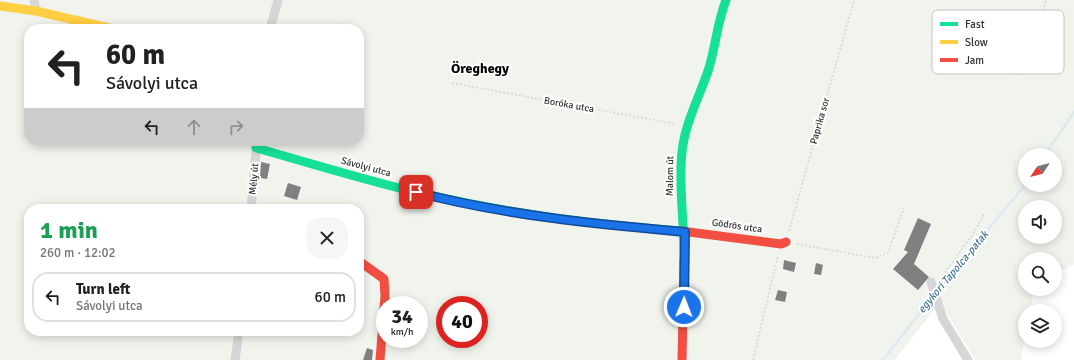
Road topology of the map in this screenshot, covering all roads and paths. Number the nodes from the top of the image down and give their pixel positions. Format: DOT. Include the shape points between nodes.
graph roads {
  1 [pos="34,0"];
  2 [pos="278,0"];
  3 [pos="726,0"];
  4 [pos="854,0"];
  5 [pos="1046,0"];
  6 [pos="0,6"];
  7 [pos="1043,10"];
  8 [pos="36,11"];
  9 [pos="92,24"];
  10 [pos="271,24"];
  11 [pos="452,83"];
  12 [pos="687,126"];
  13 [pos="256,146"];
  14 [pos="259,146"];
  15 [pos="251,204"];
  16 [pos="905,205"];
  17 [pos="984,214"];
  18 [pos="685,232"];
  19 [pos="783,243"];
  20 [pos="364,265"];
  21 [pos="933,287"];
  22 [pos="238,336"];
  23 [pos="235,360"];
  24 [pos="380,360"];
  25 [pos="682,360"];
  26 [pos="753,360"];
  27 [pos="968,360"];
  1 -- 8 [label="street"];
  2 -- 10 [label="street"];
  3 -- 12 [label="street, Malom út" via="718,21 703,86"];
  4 -- 19 [label="path, Paprika sor"];
  5 -- 7 [label="path"];
  6 -- 8 [label="street"];
  8 -- 9 [label="street"];
  11 -- 12 [label="path, Boróka utca"];
  12 -- 18 [label="street, Malom út" via="682,151 680,194"];
  13 -- 15 [label="street, Mély út"];
  14 -- 18 [label="street, Sávolyi utca" via="431,196 557,218"];
  16 -- 19 [label="path" via="888,253 883,256 875,258"];
  17 -- 21 [label="path" via="973,234"];
  18 -- 19 [label="street, Gödrös utca"];
  18 -- 25 [label="street, Malom út"];
  19 -- 26 [label="path, Paprika sor"];
  20 -- 24 [label="street" via="384,279"];
  21 -- 27 [label="street" via="943,319"];
  22 -- 23 [label="street"];
}
